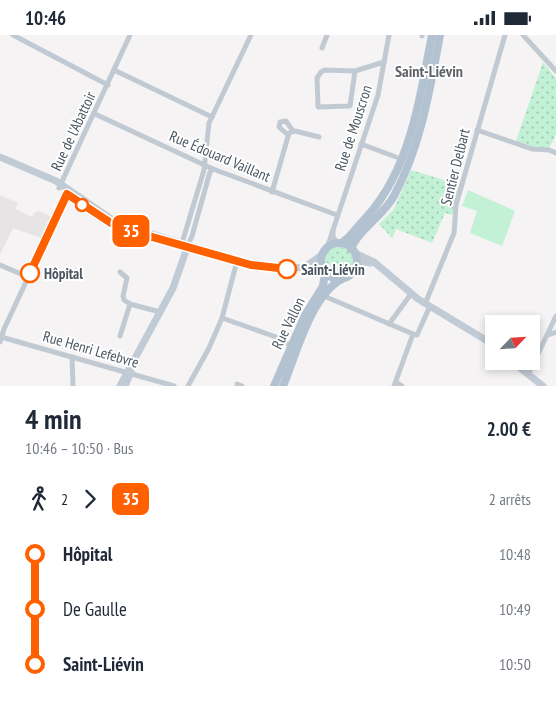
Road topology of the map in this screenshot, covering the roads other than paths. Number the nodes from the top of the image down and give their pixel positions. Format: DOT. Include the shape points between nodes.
graph roads {
  1 [pos="13,35"];
  2 [pos="130,35"];
  3 [pos="251,35"];
  4 [pos="327,35"];
  5 [pos="389,35"];
  6 [pos="432,35"];
  7 [pos="440,35"];
  8 [pos="505,35"];
  9 [pos="523,35"];
  10 [pos="322,48"];
  11 [pos="384,62"];
  12 [pos="114,70"];
  13 [pos="355,71"];
  14 [pos="556,71"];
  15 [pos="108,85"];
  16 [pos="95,114"];
  17 [pos="212,117"];
  18 [pos="476,130"];
  19 [pos="293,131"];
  20 [pos="288,135"];
  21 [pos="319,137"];
  22 [pos="361,144"];
  23 [pos="556,153"];
  24 [pos="0,157"];
  25 [pos="396,157"];
  26 [pos="204,166"];
  27 [pos="213,169"];
  28 [pos="60,186"];
  29 [pos="68,192"];
  30 [pos="272,192"];
  31 [pos="195,200"];
  32 [pos="202,203"];
  33 [pos="337,215"];
  34 [pos="333,227"];
  35 [pos="340,243"];
  36 [pos="185,244"];
  37 [pos="327,247"];
  38 [pos="353,251"];
  39 [pos="322,255"];
  40 [pos="237,261"];
  41 [pos="0,265"];
  42 [pos="356,265"];
  43 [pos="304,267"];
  44 [pos="380,268"];
  45 [pos="324,271"];
  46 [pos="120,272"];
  47 [pos="28,277"];
  48 [pos="342,279"];
  49 [pos="411,294"];
  50 [pos="324,296"];
  51 [pos="130,303"];
  52 [pos="428,305"];
  53 [pos="160,312"];
  54 [pos="556,316"];
  55 [pos="222,318"];
  56 [pos="389,324"];
  57 [pos="556,332"];
  58 [pos="413,334"];
  59 [pos="548,335"];
  60 [pos="120,336"];
  61 [pos="0,337"];
  62 [pos="485,340"];
  63 [pos="291,346"];
  64 [pos="72,357"];
  65 [pos="521,370"];
  66 [pos="130,371"];
  67 [pos="527,376"];
  68 [pos="395,384"];
  69 [pos="73,386"];
  70 [pos="120,386"];
  71 [pos="125,386"];
  72 [pos="174,386"];
  73 [pos="188,386"];
  74 [pos="274,386"];
  75 [pos="283,386"];
  76 [pos="402,386"];
  77 [pos="544,386"];
  1 -- 15 [label="street"];
  2 -- 12 [label="street, Rue de l'Abattoir"];
  3 -- 17 [label="street"];
  4 -- 10 [label="street"];
  5 -- 11 [label="street, Rue de Mouscron"];
  6 -- 35 [label="main road" via="415,117 392,180 377,206"];
  7 -- 38 [label="main road" via="424,114 403,176 385,209 356,239"];
  8 -- 18 [label="street, Sentier Delbart"];
  9 -- 14 [label="street"];
  11 -- 13 [label="street"];
  11 -- 22 [label="street, Rue de Mouscron" via="379,91"];
  12 -- 15 [label="street, Rue de l'Abattoir"];
  12 -- 17 [label="street"];
  13 -- 13 [label="street" via="321,72 317,79 318,107 350,105"];
  15 -- 16 [label="street, Rue de l'Abattoir"];
  16 -- 26 [label="street, Rue Édouard Vaillant"];
  16 -- 28 [label="street, Rue de l'Abattoir"];
  17 -- 26 [label="street"];
  18 -- 23 [label="street" via="532,149"];
  18 -- 52 [label="street, Sentier Delbart" via="455,209 454,233"];
  19 -- 20 [label="street"];
  19 -- 20 [label="street" via="286,121 280,122 279,127"];
  19 -- 21 [label="street"];
  20 -- 30 [label="street"];
  22 -- 25 [label="street"];
  22 -- 33 [label="street, Rue de Mouscron"];
  24 -- 28 [label="main road"];
  26 -- 27 [label="street, Rue Édouard Vaillant"];
  26 -- 31 [label="street"];
  27 -- 30 [label="street, Rue Édouard Vaillant"];
  27 -- 32 [label="street"];
  28 -- 29 [label="main road"];
  29 -- 36 [label="main road" via="112,221"];
  29 -- 47 [label="street"];
  30 -- 33 [label="street, Rue Édouard Vaillant"];
  31 -- 32 [label="street"];
  31 -- 36 [label="street"];
  32 -- 36 [label="street"];
  33 -- 34 [label="street, Rue de Mouscron"];
  34 -- 35 [label="street" via="332,235"];
  34 -- 37 [label="street, Rue de Mouscron"];
  35 -- 37 [label="main road"];
  35 -- 38 [label="main road"];
  36 -- 40 [label="main road"];
  36 -- 53 [label="main road" via="177,280"];
  37 -- 39 [label="main road"];
  38 -- 42 [label="main road"];
  38 -- 44 [label="main road"];
  39 -- 43 [label="main road"];
  39 -- 45 [label="main road"];
  40 -- 43 [label="main road" via="279,269"];
  40 -- 55 [label="street"];
  41 -- 47 [label="street"];
  42 -- 44 [label="main road" via="368,262"];
  42 -- 48 [label="main road" via="350,275"];
  43 -- 45 [label="main road" via="318,266"];
  44 -- 49 [label="main road"];
  45 -- 48 [label="main road" via="331,277"];
  45 -- 63 [label="main road, Rue Vallon" via="324,286 306,312"];
  46 -- 51 [label="street" via="127,276 123,296"];
  47 -- 61 [label="street"];
  48 -- 50 [label="main road, Rue Vallon"];
  49 -- 52 [label="main road"];
  49 -- 56 [label="street"];
  50 -- 56 [label="street"];
  50 -- 75 [label="main road, Rue Vallon" via="305,331"];
  51 -- 53 [label="street"];
  51 -- 60 [label="street"];
  52 -- 58 [label="street, Sentier Delbart" via="416,335"];
  52 -- 62 [label="main road"];
  53 -- 66 [label="main road"];
  54 -- 59 [label="street"];
  55 -- 63 [label="street" via="276,337"];
  55 -- 73 [label="street"];
  56 -- 58 [label="street"];
  57 -- 59 [label="street"];
  58 -- 68 [label="street, Sentier Delbart"];
  59 -- 67 [label="street"];
  61 -- 64 [label="street, Rue Henri Lefebvre"];
  63 -- 74 [label="main road, Rue Vallon"];
  64 -- 66 [label="street, Rue Henri Lefebvre"];
  64 -- 69 [label="street"];
  65 -- 67 [label="main road"];
  66 -- 70 [label="main road"];
  66 -- 71 [label="main road"];
  66 -- 72 [label="street, Rue Henri Lefebvre"];
  67 -- 77 [label="main road"];
  68 -- 76 [label="street"];
}
